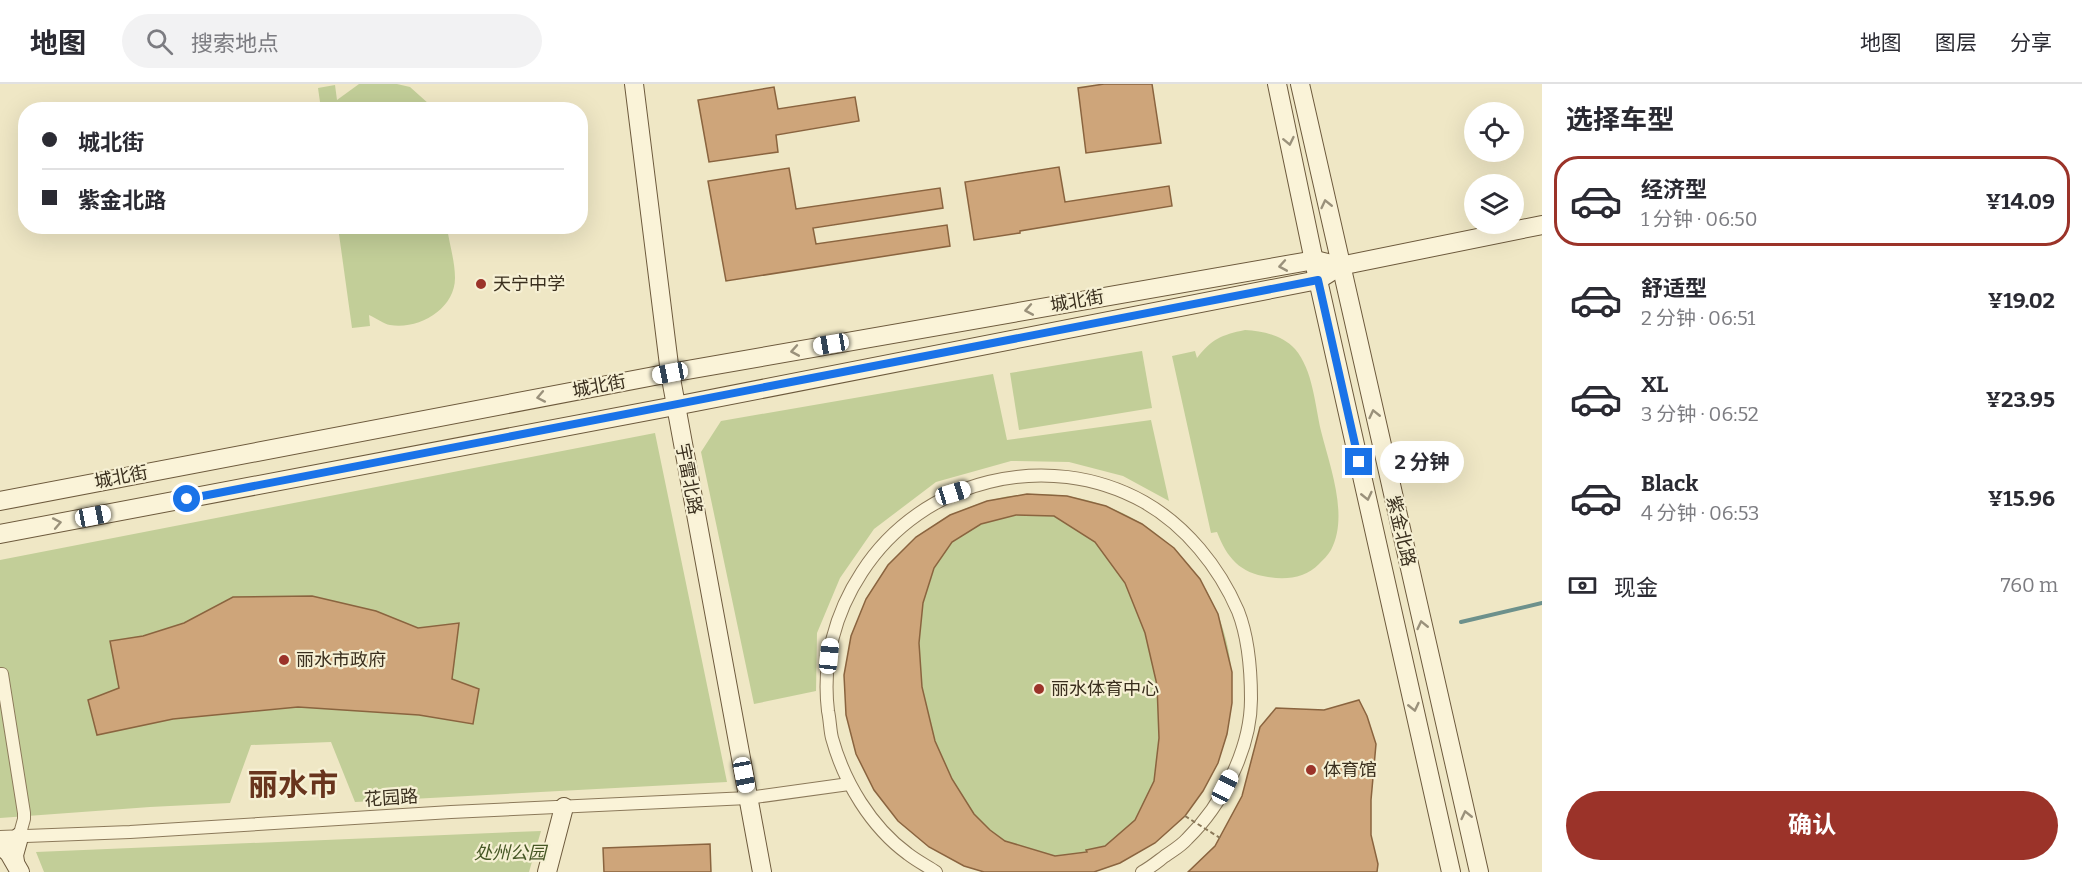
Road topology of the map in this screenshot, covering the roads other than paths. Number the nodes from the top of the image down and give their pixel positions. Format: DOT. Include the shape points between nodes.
graph roads {
  1 [pos="634,84"];
  2 [pos="1277,84"];
  3 [pos="1300,84"];
  4 [pos="1542,225"];
  5 [pos="1315,260"];
  6 [pos="1340,266"];
  7 [pos="1318,280"];
  8 [pos="670,373"];
  9 [pos="675,406"];
  10 [pos="0,501"];
  11 [pos="0,534"];
  12 [pos="0,675"];
  13 [pos="849,784"];
  14 [pos="748,798"];
  15 [pos="564,807"];
  16 [pos="0,837"];
  17 [pos="19,837"];
  18 [pos="0,845"];
  19 [pos="17,867"];
  20 [pos="547,872"];
  21 [pos="762,872"];
  22 [pos="936,872"];
  23 [pos="1142,872"];
  24 [pos="1451,872"];
  25 [pos="1479,872"];
  1 -- 8 [label="main road, 宇雷北路"];
  2 -- 5 [label="main road, 紫金北路, one-way"];
  6 -- 3 [label="main road, 紫金北路, one-way"];
  4 -- 6 [label="main road, 城北街"];
  5 -- 6 [label="main road, 城北街"];
  5 -- 7 [label="main road, 紫金北路"];
  5 -- 8 [label="main road, 城北街, one-way"];
  6 -- 7 [label="main road, 城北街"];
  25 -- 6 [label="main road, 紫金北路, one-way"];
  7 -- 9 [label="main road, 城北街"];
  7 -- 24 [label="main road, 紫金北路, one-way"];
  8 -- 9 [label="main road, 宇雷北路"];
  8 -- 10 [label="main road, 城北街, one-way"];
  11 -- 9 [label="main road, 城北街, one-way"];
  9 -- 14 [label="main road, 宇雷北路"];
  12 -- 17 [label="street" via="24,813"];
  13 -- 14 [label="street, 花园路"];
  13 -- 22 [label="street" via="874,821 906,853"];
  13 -- 23 [label="street" via="832,738 826,689 831,640 848,593 874,552 910,518 953,493 1000,478 1049,475 1098,483 1144,502 1184,531 1197,546 1216,569 1239,612 1250,660 1251,710 1240,758 1218,802 1187,840"];
  14 -- 15 [label="street, 花园路"];
  14 -- 21 [label="main road, 宇雷北路"];
  15 -- 17 [label="street, 花园路"];
  15 -- 20 [label="main road"];
  16 -- 17 [label="street, 花园路"];
  17 -- 19 [label="main road" via="14,855"];
  18 -- 19 [label="main road"];
}
